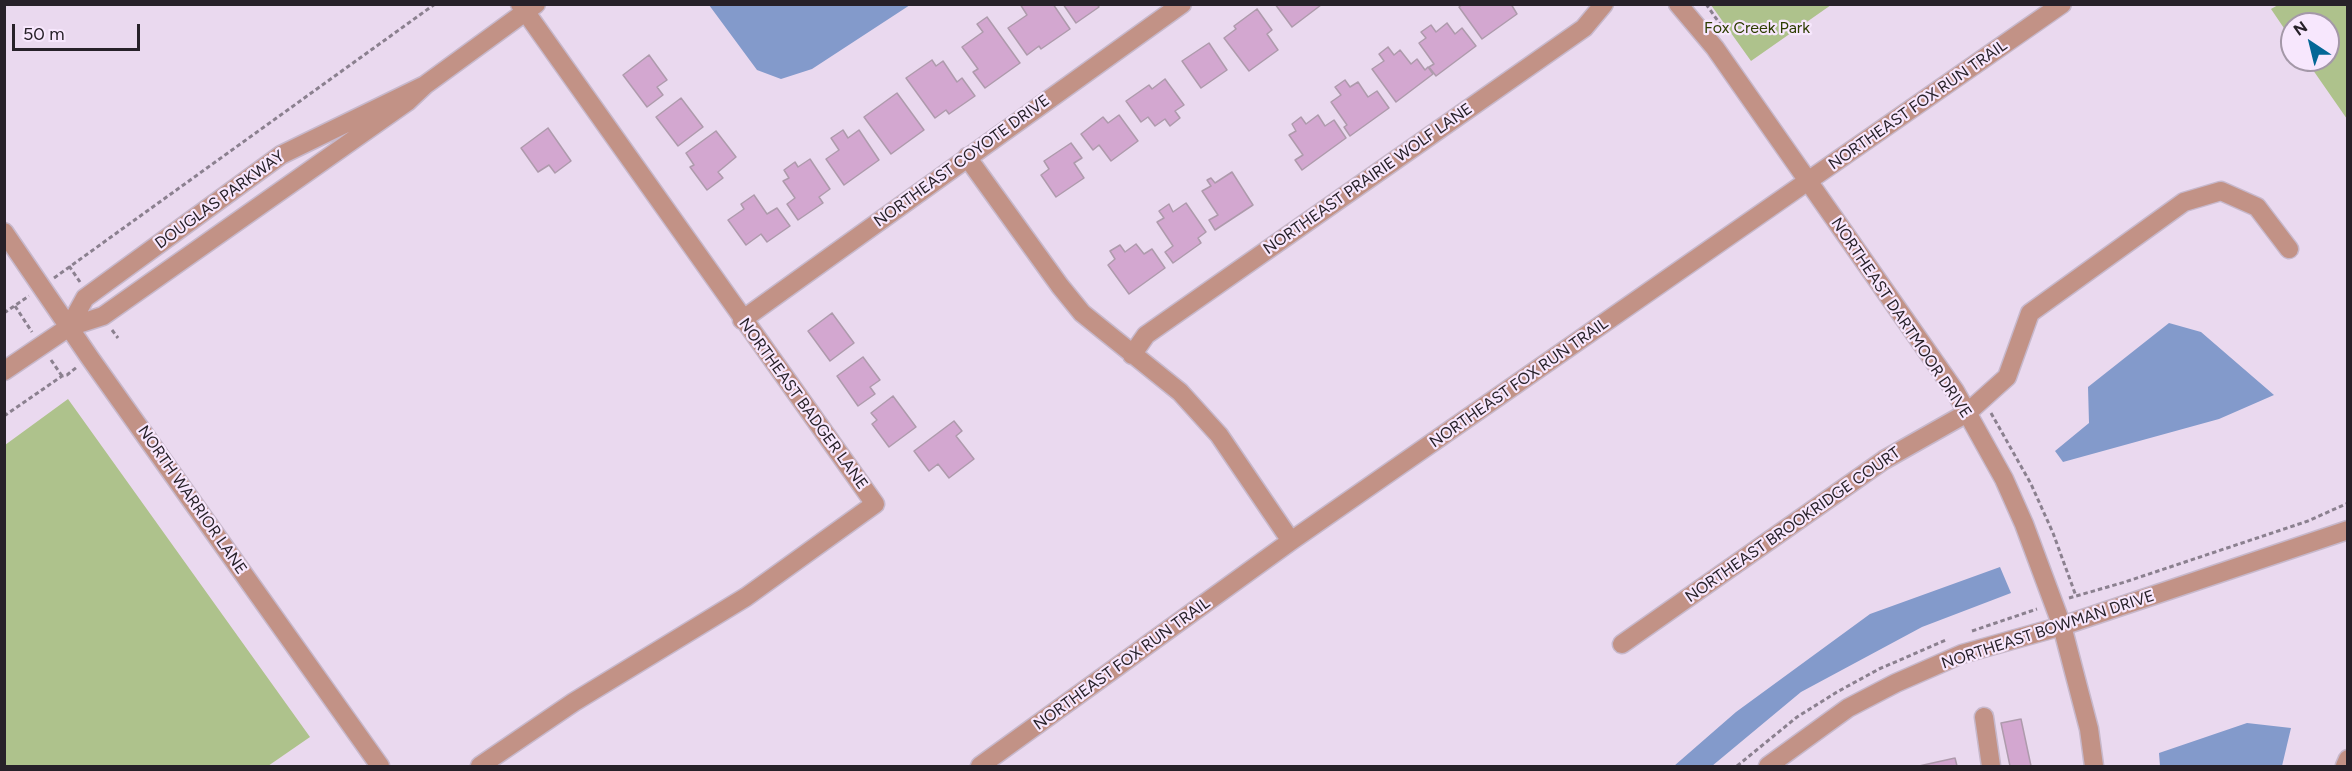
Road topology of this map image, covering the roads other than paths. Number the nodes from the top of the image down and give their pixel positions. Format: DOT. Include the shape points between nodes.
graph roads {
  1 [pos="1182,4"];
  2 [pos="1604,4"];
  3 [pos="1678,4"];
  4 [pos="2062,4"];
  5 [pos="527,7"];
  6 [pos="425,85"];
  7 [pos="967,157"];
  8 [pos="1808,181"];
  9 [pos="4,232"];
  10 [pos="2289,249"];
  11 [pos="742,320"];
  12 [pos="69,327"];
  13 [pos="1132,355"];
  14 [pos="4,371"];
  15 [pos="1967,413"];
  16 [pos="2348,530"];
  17 [pos="1291,541"];
  18 [pos="2062,626"];
  19 [pos="1622,644"];
  20 [pos="1984,717"];
  21 [pos="2348,759"];
  22 [pos="1777,763"];
  23 [pos="380,766"];
  24 [pos="480,766"];
  25 [pos="980,766"];
  26 [pos="1991,766"];
  27 [pos="2094,766"];
  28 [pos="2345,766"];
  1 -- 7 [label="street, NORTHEAST COYOTE DRIVE"];
  2 -- 13 [label="street, NORTHEAST PRAIRIE WOLF LANE" via="1584,28 1146,334"];
  3 -- 8 [label="street, NORTHEAST DARTMOOR DRIVE" via="1715,48"];
  4 -- 8 [label="street, NORTHEAST FOX RUN TRAIL"];
  5 -- 6 [label="street, DOUGLAS PARKWAY"];
  5 -- 11 [label="street, NORTHEAST BADGER LANE"];
  6 -- 12 [label="street, DOUGLAS PARKWAY" via="407,102 103,316"];
  6 -- 12 [label="street, DOUGLAS PARKWAY" via="281,155 85,298"];
  7 -- 11 [label="street, NORTHEAST COYOTE DRIVE"];
  7 -- 13 [label="street" via="1082,314"];
  8 -- 15 [label="street, NORTHEAST DARTMOOR DRIVE"];
  8 -- 17 [label="street, NORTHEAST FOX RUN TRAIL"];
  9 -- 12 [label="street, NORTH WARRIOR LANE"];
  10 -- 15 [label="street, NORTHEAST BROOKRIDGE COURT" via="2257,207 2221,191 2184,202 2030,313 2007,376"];
  11 -- 24 [label="street, NORTHEAST BADGER LANE" via="875,504 746,597 574,702"];
  12 -- 14 [label="street, DOUGLAS PARKWAY"];
  12 -- 23 [label="street, NORTH WARRIOR LANE"];
  13 -- 17 [label="street" via="1180,392 1219,435"];
  15 -- 18 [label="street, NORTHEAST DARTMOOR DRIVE" via="2008,488"];
  15 -- 19 [label="street, NORTHEAST BROOKRIDGE COURT" via="1884,460"];
  16 -- 18 [label="street, NORTHEAST BOWMAN DRIVE"];
  17 -- 25 [label="street, NORTHEAST FOX RUN TRAIL"];
  18 -- 22 [label="street, NORTHEAST BOWMAN DRIVE" via="1962,654 1896,683 1848,708"];
  18 -- 27 [label="street, NORTHEAST DARTMOOR DRIVE" via="2089,729"];
  20 -- 26 [label="street"];
  21 -- 28 [label="street"];
}
